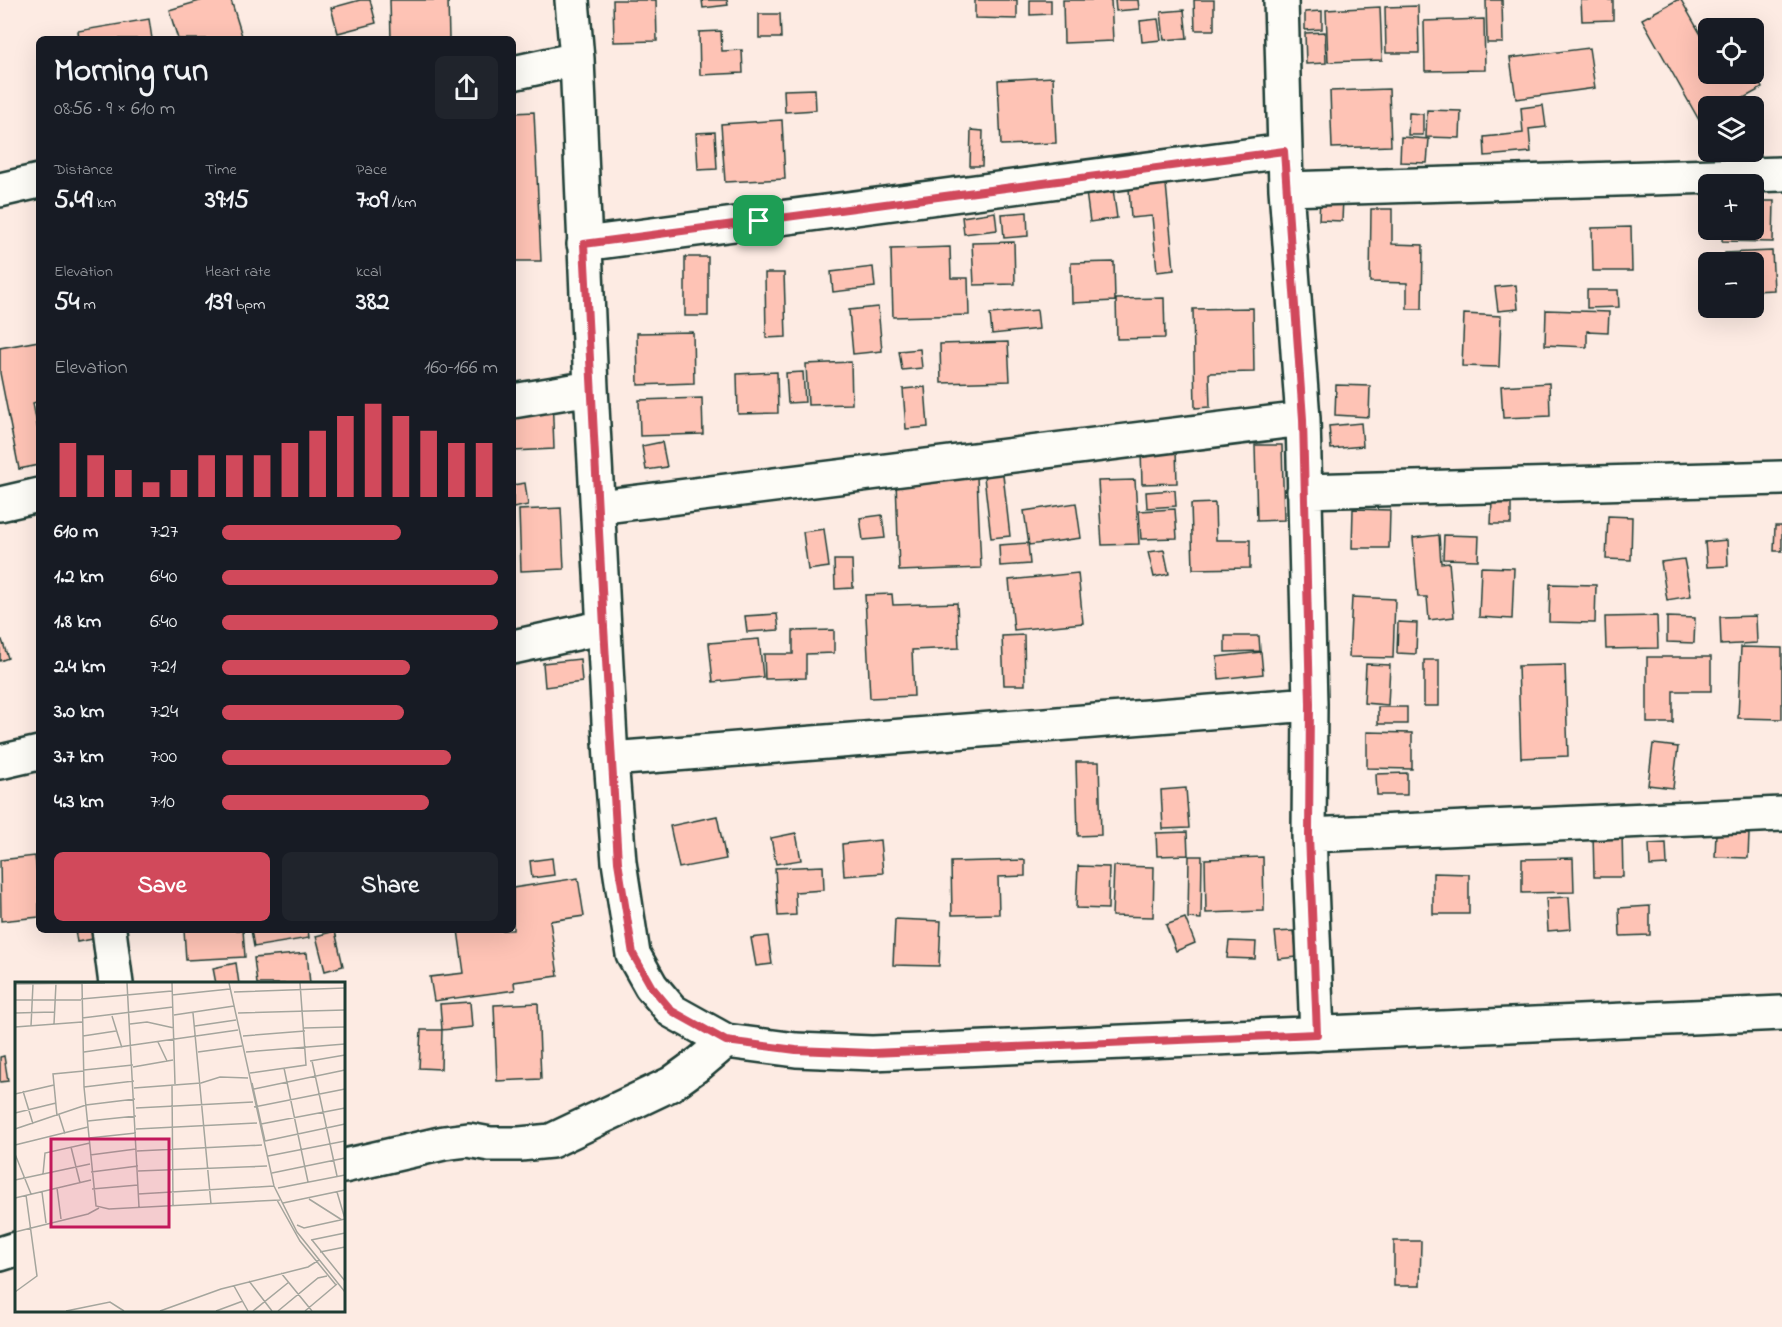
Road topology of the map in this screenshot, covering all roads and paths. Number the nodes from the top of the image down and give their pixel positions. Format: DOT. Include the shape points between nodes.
graph roads {
  1 [pos="572,0"];
  2 [pos="1281,0"];
  3 [pos="577,59"];
  4 [pos="516,72"];
  5 [pos="1284,151"];
  6 [pos="1782,174"];
  7 [pos="36,182"];
  8 [pos="1286,189"];
  9 [pos="0,190"];
  10 [pos="584,244"];
  11 [pos="591,388"];
  12 [pos="516,400"];
  13 [pos="1303,419"];
  14 [pos="1782,478"];
  15 [pos="1304,491"];
  16 [pos="36,496"];
  17 [pos="0,504"];
  18 [pos="598,507"];
  19 [pos="604,627"];
  20 [pos="516,646"];
  21 [pos="1310,704"];
  22 [pos="36,754"];
  23 [pos="611,759"];
  24 [pos="0,762"];
  25 [pos="1782,814"];
  26 [pos="1309,835"];
  27 [pos="109,933"];
  28 [pos="116,982"];
  29 [pos="1782,1013"];
  30 [pos="1317,1034"];
  31 [pos="726,1041"];
  32 [pos="345,1166"];
  33 [pos="15,1249"];
  34 [pos="0,1254"];
  1 -- 3 [label="street"];
  2 -- 5 [label="street"];
  3 -- 4 [label="street"];
  3 -- 10 [label="street"];
  5 -- 8 [label="street"];
  5 -- 10 [label="street"];
  6 -- 8 [label="street"];
  7 -- 9 [label="street"];
  8 -- 13 [label="street"];
  10 -- 11 [label="street"];
  11 -- 12 [label="street"];
  11 -- 18 [label="street"];
  13 -- 15 [label="street"];
  13 -- 18 [label="street"];
  14 -- 15 [label="street"];
  15 -- 21 [label="street"];
  16 -- 17 [label="street"];
  18 -- 19 [label="street"];
  19 -- 20 [label="street"];
  19 -- 23 [label="street"];
  21 -- 23 [label="street"];
  21 -- 26 [label="street"];
  22 -- 24 [label="street"];
  23 -- 31 [label="street" via="618,862 633,954 651,986 672,1011"];
  25 -- 26 [label="street"];
  26 -- 30 [label="street"];
  27 -- 28 [label="street"];
  29 -- 30 [label="street"];
  30 -- 31 [label="street" via="872,1053 796,1050"];
  31 -- 32 [label="street" via="671,1084 551,1141 490,1144 468,1140"];
  33 -- 34 [label="street"];
}
